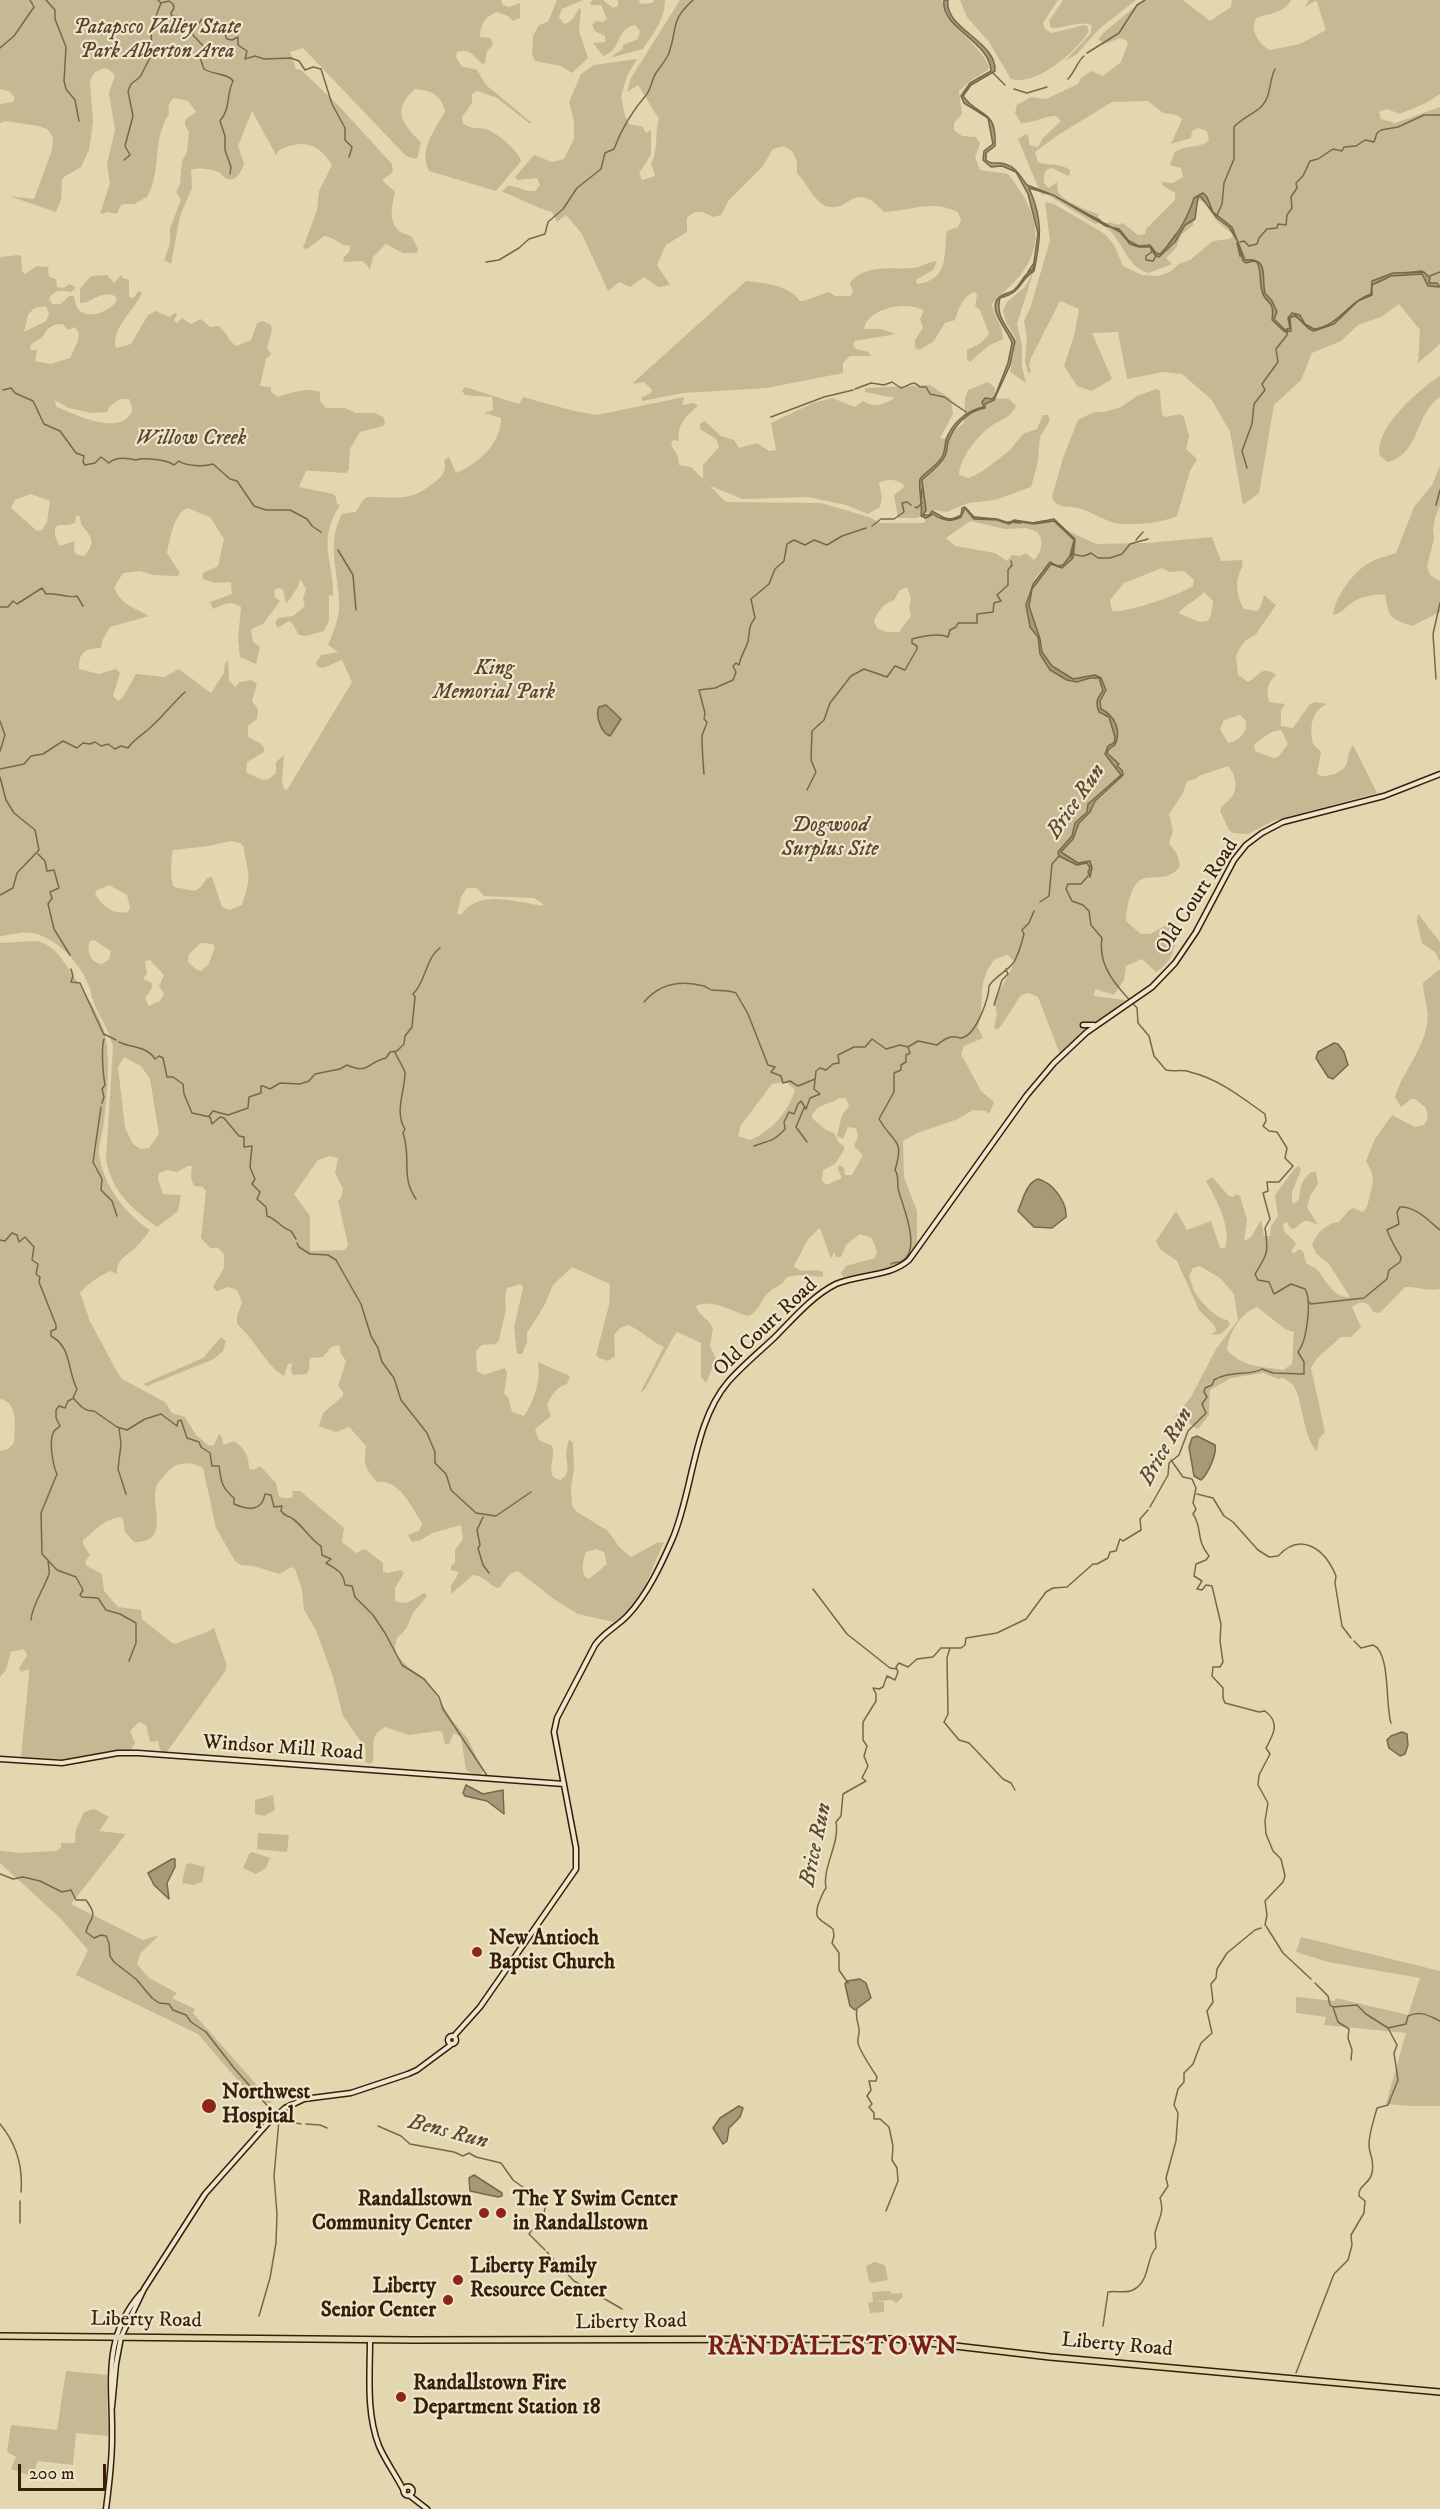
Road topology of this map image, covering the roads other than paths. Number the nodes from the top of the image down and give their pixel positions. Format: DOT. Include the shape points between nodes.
graph roads {
  1 [pos="1440,774"];
  2 [pos="1098,1024"];
  3 [pos="1083,1025"];
  4 [pos="0,1759"];
  5 [pos="564,1784"];
  6 [pos="0,2336"];
  7 [pos="118,2337"];
  8 [pos="370,2340"];
  9 [pos="1440,2392"];
  10 [pos="405,2489"];
  11 [pos="411,2493"];
  12 [pos="106,2509"];
  13 [pos="427,2509"];
  1 -- 2 [label="main road, Old Court Road" via="1384,796 1283,822 1254,839 1234,860 1183,953 1160,980"];
  2 -- 3 [label="main road"];
  2 -- 5 [label="main road, Old Court Road" via="1062,1054 1035,1084 909,1260 827,1290 721,1390 668,1550 636,1606 595,1646 557,1718 554,1738"];
  4 -- 5 [label="main road, Windsor Mill Road" via="62,1764 128,1752"];
  5 -- 7 [label="main road, Old Court Road" via="576,1869 460,2030 456,2043 450,2043 417,2070 351,2093 304,2099 275,2116 205,2194 128,2310"];
  6 -- 7 [label="main road, Liberty Road"];
  7 -- 8 [label="main road, Liberty Road"];
  7 -- 12 [label="main road" via="110,2370 111,2461"];
  8 -- 9 [label="main road, Liberty Road" via="895,2339"];
  8 -- 10 [label="main road" via="373,2423 380,2447"];
  10 -- 11 [label="main road"];
  10 -- 11 [label="main road" via="411,2487"];
  11 -- 13 [label="main road"];
}
